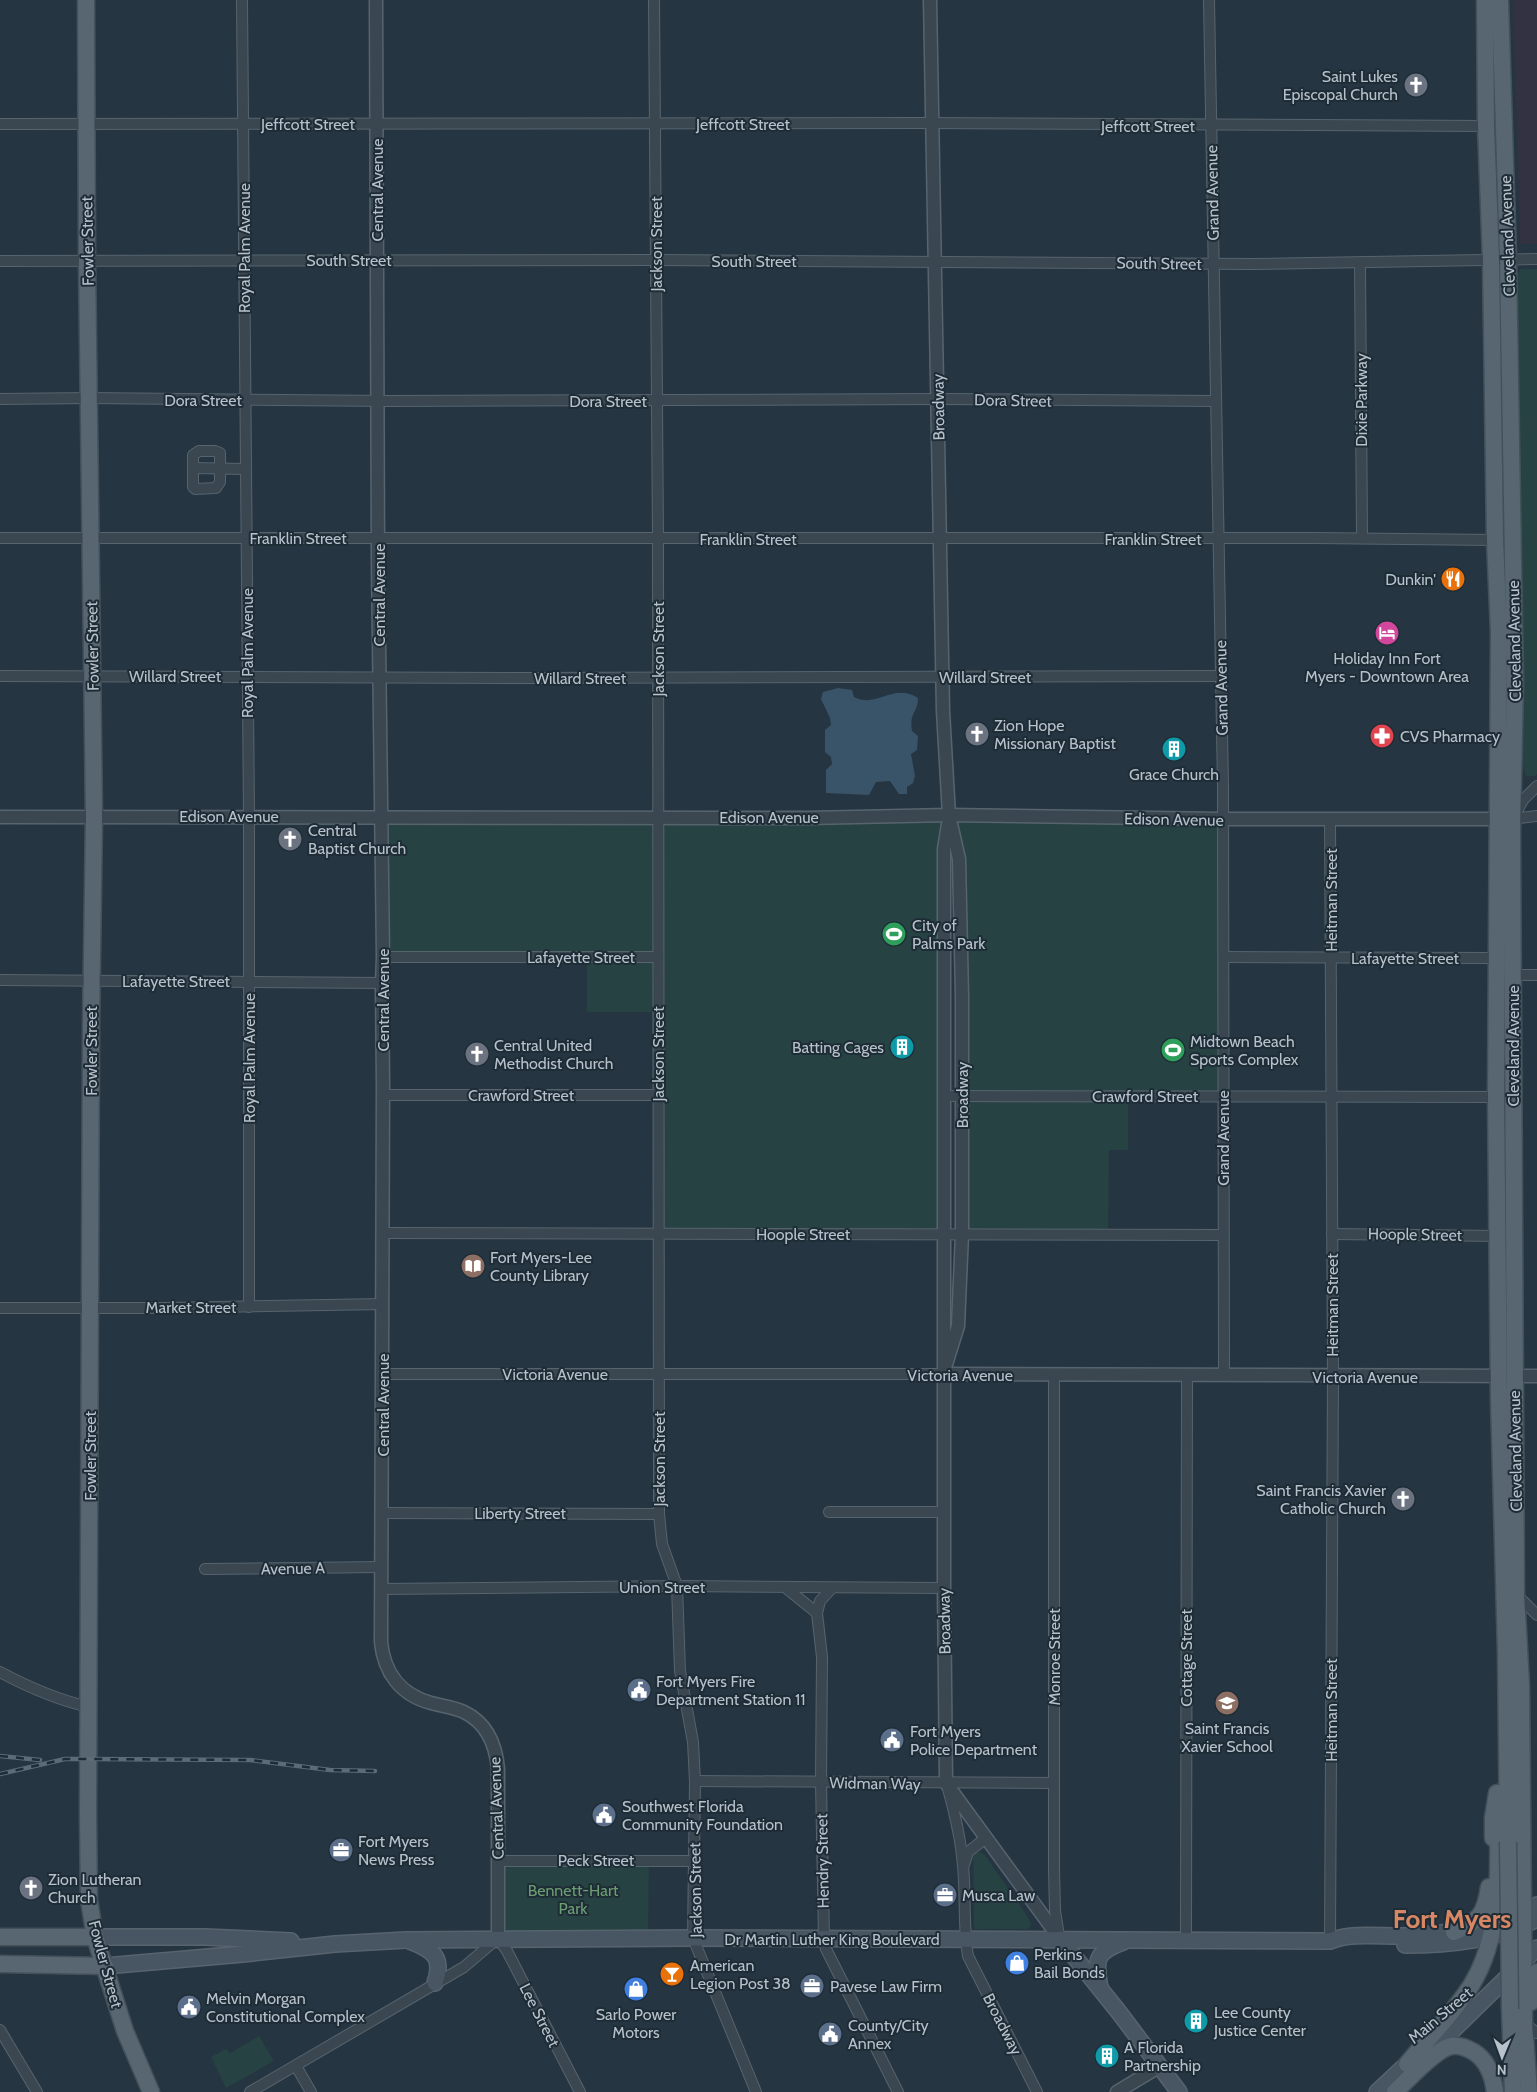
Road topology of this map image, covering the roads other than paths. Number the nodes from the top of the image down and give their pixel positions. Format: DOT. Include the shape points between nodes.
graph roads {
  1 [pos="86,0"];
  2 [pos="242,0"];
  3 [pos="376,0"];
  4 [pos="654,0"];
  5 [pos="930,0"];
  6 [pos="1209,0"];
  7 [pos="1485,0"];
  8 [pos="1500,0"];
  9 [pos="0,124"];
  10 [pos="87,124"];
  11 [pos="243,124"];
  12 [pos="655,124"];
  13 [pos="932,124"];
  14 [pos="376,125"];
  15 [pos="1211,126"];
  16 [pos="1486,126"];
  17 [pos="1508,259"];
  18 [pos="1537,259"];
  19 [pos="87,260"];
  20 [pos="244,260"];
  21 [pos="377,260"];
  22 [pos="656,260"];
  23 [pos="1492,260"];
  24 [pos="0,261"];
  25 [pos="935,262"];
  26 [pos="1360,263"];
  27 [pos="1213,264"];
  28 [pos="90,398"];
  29 [pos="0,399"];
  30 [pos="939,399"];
  31 [pos="245,400"];
  32 [pos="657,400"];
  33 [pos="378,401"];
  34 [pos="1216,401"];
  35 [pos="193,468"];
  36 [pos="220,468"];
  37 [pos="245,468"];
  38 [pos="0,538"];
  39 [pos="90,538"];
  40 [pos="246,538"];
  41 [pos="379,538"];
  42 [pos="658,538"];
  43 [pos="940,538"];
  44 [pos="1362,538"];
  45 [pos="1218,539"];
  46 [pos="1495,540"];
  47 [pos="1513,567"];
  48 [pos="0,676"];
  49 [pos="248,676"];
  50 [pos="1221,676"];
  51 [pos="93,677"];
  52 [pos="380,677"];
  53 [pos="942,677"];
  54 [pos="658,678"];
  55 [pos="1537,786"];
  56 [pos="949,815"];
  57 [pos="249,816"];
  58 [pos="1537,816"];
  59 [pos="0,817"];
  60 [pos="94,817"];
  61 [pos="382,817"];
  62 [pos="658,817"];
  63 [pos="1330,819"];
  64 [pos="1505,819"];
  65 [pos="1223,820"];
  66 [pos="383,957"];
  67 [pos="658,957"];
  68 [pos="1224,957"];
  69 [pos="1331,957"];
  70 [pos="1497,958"];
  71 [pos="1513,975"];
  72 [pos="1537,975"];
  73 [pos="0,980"];
  74 [pos="92,980"];
  75 [pos="249,981"];
  76 [pos="382,983"];
  77 [pos="383,1094"];
  78 [pos="658,1095"];
  79 [pos="944,1096"];
  80 [pos="961,1096"];
  81 [pos="1223,1096"];
  82 [pos="1332,1097"];
  83 [pos="1496,1097"];
  84 [pos="1514,1134"];
  85 [pos="383,1233"];
  86 [pos="658,1234"];
  87 [pos="945,1234"];
  88 [pos="962,1234"];
  89 [pos="1332,1234"];
  90 [pos="1223,1235"];
  91 [pos="1498,1236"];
  92 [pos="383,1304"];
  93 [pos="90,1307"];
  94 [pos="249,1307"];
  95 [pos="0,1308"];
  96 [pos="383,1374"];
  97 [pos="658,1374"];
  98 [pos="943,1374"];
  99 [pos="1054,1375"];
  100 [pos="1187,1376"];
  101 [pos="1224,1376"];
  102 [pos="1537,1376"];
  103 [pos="1333,1377"];
  104 [pos="1506,1377"];
  105 [pos="829,1512"];
  106 [pos="944,1512"];
  107 [pos="382,1513"];
  108 [pos="659,1514"];
  109 [pos="381,1567"];
  110 [pos="205,1569"];
  111 [pos="676,1586"];
  112 [pos="786,1588"];
  113 [pos="832,1588"];
  114 [pos="944,1588"];
  115 [pos="381,1589"];
  116 [pos="1510,1590"];
  117 [pos="817,1613"];
  118 [pos="1537,1615"];
  119 [pos="0,1672"];
  120 [pos="89,1707"];
  121 [pos="695,1781"];
  122 [pos="820,1782"];
  123 [pos="946,1783"];
  124 [pos="1054,1783"];
  125 [pos="1497,1793"];
  126 [pos="986,1838"];
  127 [pos="498,1861"];
  128 [pos="693,1861"];
  129 [pos="963,1866"];
  130 [pos="1531,1915"];
  131 [pos="1496,1931"];
  132 [pos="1454,1932"];
  133 [pos="0,1937"];
  134 [pos="95,1937"];
  135 [pos="498,1938"];
  136 [pos="693,1938"];
  137 [pos="245,1939"];
  138 [pos="824,1939"];
  139 [pos="965,1939"];
  140 [pos="1060,1939"];
  141 [pos="406,1940"];
  142 [pos="1131,1940"];
  143 [pos="1186,1940"];
  144 [pos="1330,1941"];
  145 [pos="335,1944"];
  146 [pos="1528,1952"];
  147 [pos="146,1963"];
  148 [pos="0,1964"];
  149 [pos="105,1966"];
  150 [pos="1537,1972"];
  151 [pos="435,1983"];
  152 [pos="1101,1989"];
  153 [pos="1531,2028"];
  154 [pos="0,2030"];
  155 [pos="1407,2064"];
  156 [pos="296,2066"];
  157 [pos="1160,2066"];
  158 [pos="37,2092"];
  159 [pos="151,2092"];
  160 [pos="250,2092"];
  161 [pos="312,2092"];
  162 [pos="580,2092"];
  163 [pos="756,2092"];
  164 [pos="898,2092"];
  165 [pos="1038,2092"];
  166 [pos="1117,2092"];
  167 [pos="1179,2092"];
  168 [pos="1377,2092"];
  169 [pos="1395,2092"];
  170 [pos="1495,2092"];
  171 [pos="1513,2092"];
  172 [pos="1529,2092"];
  1 -- 10 [label="main road, Fowler Street"];
  2 -- 11 [label="street, Royal Palm Avenue"];
  3 -- 14 [label="street, Central Avenue"];
  4 -- 12 [label="street, Jackson Street"];
  5 -- 13 [label="street, Broadway"];
  6 -- 15 [label="street, Grand Avenue"];
  7 -- 16 [label="main road, Cleveland Avenue"];
  8 -- 17 [label="main road, Cleveland Avenue"];
  9 -- 10 [label="street, Jeffcott Street"];
  10 -- 11 [label="street, Jeffcott Street"];
  10 -- 19 [label="main road, Fowler Street"];
  11 -- 14 [label="street, Jeffcott Street"];
  11 -- 20 [label="street, Royal Palm Avenue"];
  12 -- 13 [label="street, Jeffcott Street"];
  12 -- 14 [label="street, Jeffcott Street"];
  12 -- 22 [label="street, Jackson Street"];
  13 -- 15 [label="street, Jeffcott Street"];
  13 -- 25 [label="street, Broadway"];
  14 -- 21 [label="street, Central Avenue"];
  15 -- 16 [label="street, Jeffcott Street"];
  15 -- 27 [label="street, Grand Avenue"];
  16 -- 23 [label="main road, Cleveland Avenue"];
  17 -- 18 [label="street, South Street"];
  17 -- 23 [label="street, South Street"];
  17 -- 47 [label="main road, Cleveland Avenue"];
  19 -- 20 [label="street, South Street"];
  19 -- 24 [label="street, South Street"];
  19 -- 28 [label="main road, Fowler Street"];
  20 -- 21 [label="street, South Street"];
  20 -- 31 [label="street, Royal Palm Avenue"];
  21 -- 22 [label="street, South Street"];
  21 -- 33 [label="street, Central Avenue"];
  22 -- 25 [label="street, South Street"];
  22 -- 32 [label="street, Jackson Street"];
  23 -- 26 [label="street, South Street"];
  23 -- 46 [label="main road, Cleveland Avenue"];
  25 -- 27 [label="street, South Street"];
  25 -- 30 [label="street, Broadway"];
  26 -- 27 [label="street, South Street"];
  26 -- 44 [label="street, Dixie Parkway"];
  27 -- 34 [label="street, Grand Avenue"];
  28 -- 29 [label="street, Dora Street"];
  28 -- 31 [label="street, Dora Street"];
  28 -- 39 [label="main road, Fowler Street"];
  30 -- 32 [label="street, Dora Street"];
  30 -- 34 [label="street, Dora Street"];
  30 -- 43 [label="street, Broadway"];
  31 -- 33 [label="street, Dora Street"];
  31 -- 37 [label="street, Royal Palm Avenue"];
  32 -- 33 [label="street, Dora Street"];
  32 -- 42 [label="street, Jackson Street"];
  33 -- 41 [label="street, Central Avenue"];
  34 -- 45 [label="street, Grand Avenue"];
  35 -- 36 [label="street"];
  35 -- 36 [label="street" via="195,453 215,451 220,453"];
  35 -- 36 [label="street" via="195,489 216,488"];
  36 -- 37 [label="street"];
  37 -- 40 [label="street, Royal Palm Avenue"];
  38 -- 39 [label="street, Franklin Street"];
  39 -- 40 [label="street, Franklin Street"];
  39 -- 51 [label="main road, Fowler Street"];
  40 -- 41 [label="street, Franklin Street"];
  40 -- 49 [label="street, Royal Palm Avenue"];
  41 -- 42 [label="street, Franklin Street"];
  41 -- 52 [label="street, Central Avenue"];
  42 -- 43 [label="street, Franklin Street"];
  42 -- 54 [label="street, Jackson Street"];
  43 -- 45 [label="street, Franklin Street"];
  43 -- 53 [label="street, Broadway"];
  44 -- 45 [label="street, Franklin Street"];
  44 -- 46 [label="street, Franklin Street"];
  45 -- 50 [label="street, Grand Avenue"];
  46 -- 47 [label="main road"];
  46 -- 64 [label="main road, Cleveland Avenue"];
  47 -- 64 [label="main road, Cleveland Avenue" via="1515,684"];
  48 -- 51 [label="street, Willard Street"];
  49 -- 51 [label="street, Willard Street"];
  49 -- 52 [label="street, Willard Street"];
  49 -- 57 [label="street, Royal Palm Avenue"];
  50 -- 53 [label="street, Willard Street"];
  50 -- 65 [label="street, Grand Avenue"];
  51 -- 60 [label="main road, Fowler Street"];
  52 -- 54 [label="street, Willard Street"];
  52 -- 61 [label="street, Central Avenue"];
  53 -- 54 [label="street, Willard Street"];
  53 -- 56 [label="street, Broadway"];
  54 -- 62 [label="street, Jackson Street"];
  55 -- 64 [label="street"];
  56 -- 62 [label="street, Edison Avenue"];
  56 -- 65 [label="street, Edison Avenue"];
  56 -- 79 [label="street, Broadway" via="944,849"];
  56 -- 80 [label="street, Broadway" via="959,859"];
  57 -- 60 [label="street, Edison Avenue"];
  57 -- 61 [label="street, Edison Avenue"];
  57 -- 75 [label="street, Royal Palm Avenue"];
  58 -- 64 [label="street, Edison Avenue"];
  59 -- 60 [label="street, Edison Avenue"];
  60 -- 74 [label="main road, Fowler Street"];
  61 -- 62 [label="street, Edison Avenue"];
  61 -- 66 [label="street, Central Avenue"];
  62 -- 67 [label="street, Jackson Street"];
  63 -- 64 [label="street, Edison Avenue"];
  63 -- 65 [label="street, Edison Avenue"];
  63 -- 69 [label="street, Heitman Street"];
  64 -- 70 [label="main road, Cleveland Avenue"];
  64 -- 71 [label="main road, Cleveland Avenue"];
  65 -- 68 [label="street, Grand Avenue"];
  66 -- 67 [label="street, Lafayette Street"];
  66 -- 76 [label="street, Central Avenue"];
  67 -- 78 [label="street, Jackson Street"];
  68 -- 69 [label="street, Lafayette Street"];
  68 -- 81 [label="street, Grand Avenue"];
  69 -- 70 [label="street, Lafayette Street"];
  69 -- 82 [label="street, Heitman Street"];
  70 -- 83 [label="main road, Cleveland Avenue"];
  71 -- 72 [label="street"];
  71 -- 84 [label="main road, Cleveland Avenue"];
  73 -- 74 [label="street, Lafayette Street"];
  74 -- 75 [label="street, Lafayette Street"];
  74 -- 93 [label="main road, Fowler Street"];
  75 -- 76 [label="street, Lafayette Street"];
  75 -- 94 [label="street, Royal Palm Avenue"];
  76 -- 77 [label="street, Central Avenue"];
  77 -- 78 [label="street, Crawford Street"];
  77 -- 85 [label="street, Central Avenue"];
  78 -- 86 [label="street, Jackson Street"];
  79 -- 80 [label="street, Crawford Street"];
  79 -- 87 [label="street, Broadway"];
  80 -- 81 [label="street, Crawford Street"];
  80 -- 88 [label="street, Broadway"];
  81 -- 82 [label="street, Crawford Street"];
  81 -- 90 [label="street, Grand Avenue"];
  82 -- 83 [label="street, Crawford Street"];
  82 -- 89 [label="street, Heitman Street"];
  83 -- 84 [label="main road"];
  83 -- 91 [label="main road, Cleveland Avenue"];
  84 -- 104 [label="main road, Cleveland Avenue"];
  85 -- 86 [label="street, Hoople Street"];
  85 -- 92 [label="street, Central Avenue"];
  86 -- 87 [label="street, Hoople Street"];
  86 -- 97 [label="street, Jackson Street"];
  87 -- 88 [label="street, Hoople Street"];
  87 -- 98 [label="street, Broadway"];
  88 -- 90 [label="street, Hoople Street"];
  88 -- 98 [label="street, Broadway" via="958,1326"];
  89 -- 91 [label="street, Hoople Street"];
  89 -- 103 [label="street, Heitman Street"];
  90 -- 101 [label="street, Grand Avenue"];
  91 -- 104 [label="main road, Cleveland Avenue"];
  92 -- 94 [label="street, Market Street"];
  92 -- 96 [label="street, Central Avenue"];
  93 -- 94 [label="street, Market Street"];
  93 -- 95 [label="street, Market Street"];
  93 -- 120 [label="main road, Fowler Street"];
  96 -- 97 [label="street, Victoria Avenue"];
  96 -- 107 [label="street, Central Avenue"];
  97 -- 98 [label="street, Victoria Avenue"];
  97 -- 108 [label="street, Jackson Street"];
  98 -- 99 [label="street, Victoria Avenue"];
  98 -- 106 [label="street, Broadway"];
  99 -- 100 [label="street, Victoria Avenue"];
  99 -- 124 [label="street, Monroe Street"];
  100 -- 101 [label="street, Victoria Avenue"];
  100 -- 143 [label="street, Cottage Street"];
  101 -- 103 [label="street, Victoria Avenue"];
  102 -- 104 [label="street, Victoria Avenue"];
  103 -- 104 [label="street, Victoria Avenue"];
  103 -- 144 [label="street, Heitman Street"];
  104 -- 116 [label="main road, Cleveland Avenue"];
  105 -- 106 [label="street"];
  106 -- 114 [label="street, Broadway"];
  107 -- 108 [label="street, Liberty Street"];
  107 -- 109 [label="street, Central Avenue"];
  108 -- 111 [label="street, Jackson Street" via="662,1544"];
  109 -- 110 [label="street, Avenue A"];
  109 -- 115 [label="street, Central Avenue"];
  111 -- 112 [label="street, Union Street"];
  111 -- 115 [label="street, Union Street"];
  111 -- 121 [label="street, Jackson Street" via="680,1671 693,1742"];
  112 -- 113 [label="street, Union Street"];
  112 -- 117 [label="street"];
  113 -- 114 [label="street, Union Street"];
  113 -- 117 [label="street" via="820,1601"];
  114 -- 123 [label="street, Broadway"];
  115 -- 127 [label="street, Central Avenue" via="382,1654 392,1677 417,1698 466,1713 489,1736 498,1770"];
  116 -- 118 [label="street"];
  116 -- 125 [label="main road" via="1496,1667"];
  116 -- 130 [label="main road, Cleveland Avenue" via="1521,1685"];
  116 -- 171 [label="main road, Cleveland Avenue, bridge" via="1506,1652"];
  117 -- 122 [label="street, Hendry Street" via="822,1658"];
  119 -- 120 [label="street" via="74,1704"];
  120 -- 134 [label="main road, Fowler Street" via="89,1892"];
  121 -- 122 [label="street, Widman Way"];
  121 -- 128 [label="street, Jackson Street"];
  122 -- 123 [label="street, Widman Way"];
  122 -- 138 [label="street, Hendry Street"];
  123 -- 124 [label="street, Widman Way"];
  123 -- 126 [label="street"];
  123 -- 129 [label="street, Broadway"];
  124 -- 140 [label="street, Monroe Street" via="1055,1911"];
  125 -- 131 [label="main road"];
  125 -- 132 [label="main road" via="1487,1901 1474,1923"];
  126 -- 129 [label="street" via="968,1852"];
  126 -- 140 [label="street"];
  127 -- 128 [label="street, Peck Street"];
  127 -- 135 [label="street, Central Avenue"];
  128 -- 136 [label="street, Jackson Street"];
  129 -- 139 [label="street, Broadway"];
  130 -- 131 [label="main road, Dr Martin Luther King Boulevard"];
  130 -- 146 [label="main road, Cleveland Avenue"];
  131 -- 132 [label="main road, Dr Martin Luther King Boulevard"];
  131 -- 144 [label="main road, Dr Martin Luther King Boulevard" via="1458,1943 1417,1946 1340,1945"];
  131 -- 155 [label="main road" via="1471,1984"];
  132 -- 144 [label="main road, Dr Martin Luther King Boulevard" via="1340,1937"];
  133 -- 134 [label="main road, Dr Martin Luther King Boulevard"];
  134 -- 137 [label="main road, Dr Martin Luther King Boulevard"];
  134 -- 149 [label="main road, Fowler Street"];
  135 -- 136 [label="main road, Dr Martin Luther King Boulevard"];
  135 -- 141 [label="main road, Dr Martin Luther King Boulevard"];
  135 -- 151 [label="street" via="464,1967"];
  135 -- 162 [label="street, Lee Street"];
  136 -- 138 [label="main road, Dr Martin Luther King Boulevard"];
  136 -- 163 [label="street, Jackson Street"];
  137 -- 145 [label="main road, Dr Martin Luther King Boulevard"];
  137 -- 147 [label="main road" via="244,1945 236,1950 161,1956"];
  138 -- 139 [label="main road, Dr Martin Luther King Boulevard"];
  138 -- 164 [label="street, Hendry Street" via="826,1949"];
  139 -- 140 [label="main road, Dr Martin Luther King Boulevard"];
  139 -- 165 [label="street, Broadway" via="968,1956"];
  140 -- 142 [label="main road, Dr Martin Luther King Boulevard"];
  140 -- 152 [label="main road"];
  141 -- 145 [label="main road, Dr Martin Luther King Boulevard"];
  141 -- 151 [label="main road" via="425,1947 436,1956 439,1968"];
  142 -- 143 [label="main road, Dr Martin Luther King Boulevard"];
  142 -- 152 [label="main road" via="1102,1952 1098,1964"];
  143 -- 144 [label="main road, Dr Martin Luther King Boulevard"];
  145 -- 147 [label="main road, Dr Martin Luther King Boulevard"];
  146 -- 153 [label="main road, Cleveland Avenue"];
  146 -- 155 [label="main road, Main Street" via="1451,2032"];
  147 -- 149 [label="main road, Dr Martin Luther King Boulevard"];
  148 -- 149 [label="main road"];
  149 -- 159 [label="main road, Fowler Street" via="125,2031"];
  150 -- 153 [label="main road" via="1528,2015"];
  151 -- 156 [label="street"];
  152 -- 157 [label="main road"];
  153 -- 172 [label="main road, Cleveland Avenue"];
  154 -- 158 [label="street"];
  155 -- 168 [label="main road, Main Street"];
  156 -- 160 [label="street"];
  156 -- 161 [label="street"];
  157 -- 166 [label="street"];
  157 -- 167 [label="main road"];
  169 -- 170 [label="main road" via="1440,2050 1452,2046 1465,2047 1479,2056 1490,2070"];
}
